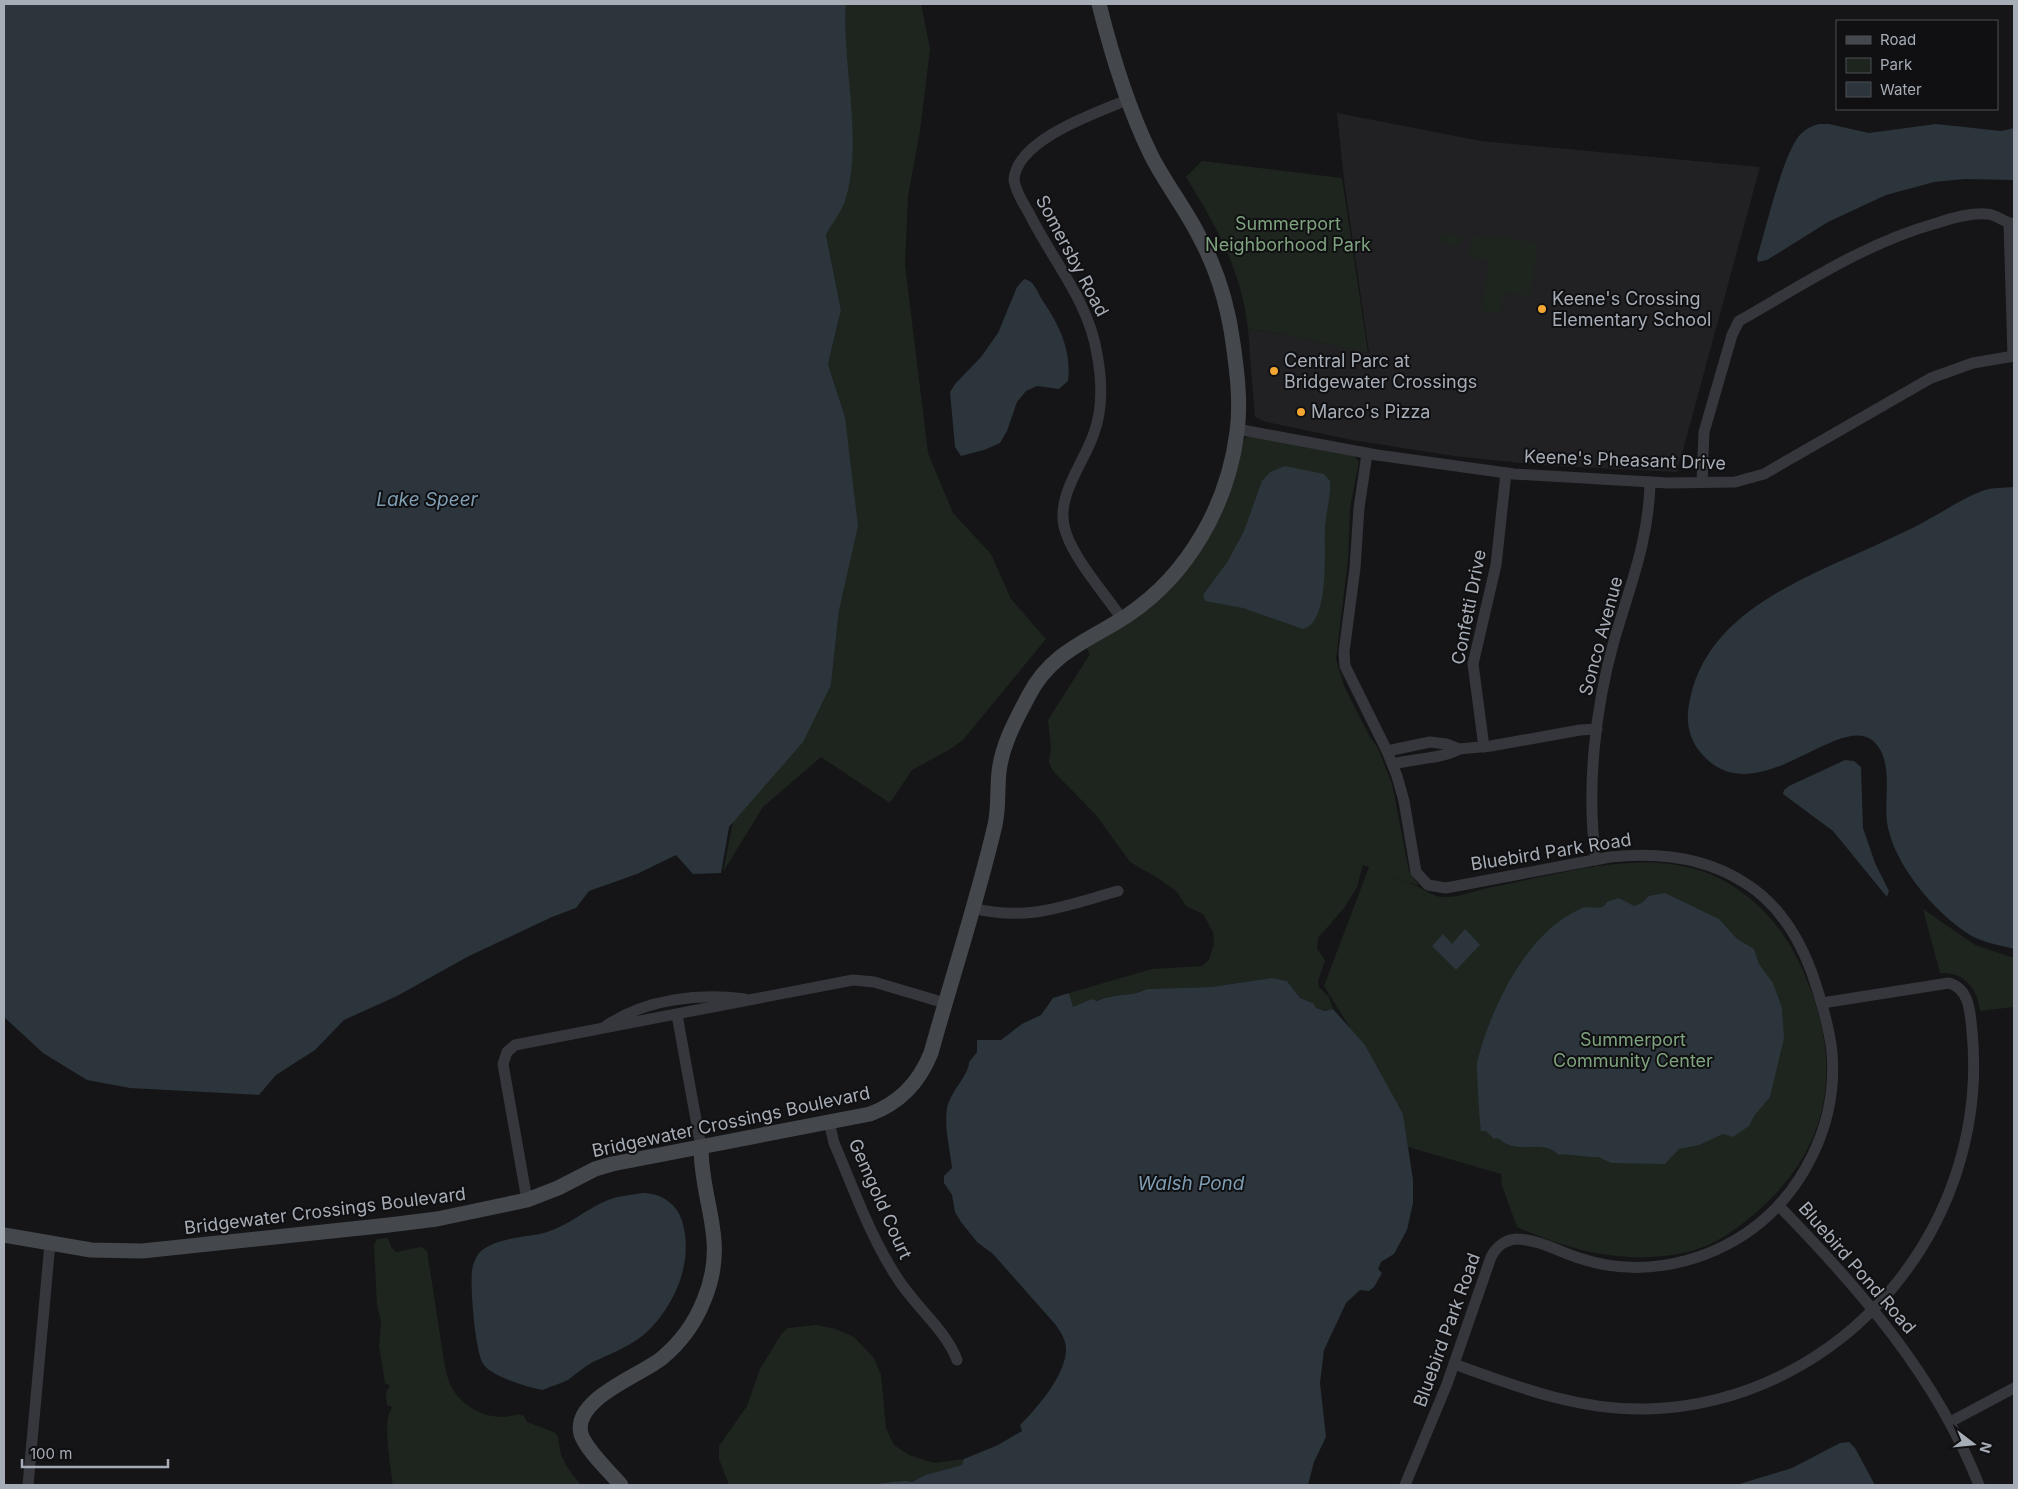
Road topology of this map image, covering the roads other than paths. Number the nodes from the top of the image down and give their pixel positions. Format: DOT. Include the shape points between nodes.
graph roads {
  1 [pos="1099,4"];
  2 [pos="1127,100"];
  3 [pos="2011,224"];
  4 [pos="2014,356"];
  5 [pos="1237,429"];
  6 [pos="1367,454"];
  7 [pos="1506,473"];
  8 [pos="1650,482"];
  9 [pos="1702,482"];
  10 [pos="1122,618"];
  11 [pos="1597,730"];
  12 [pos="1484,747"];
  13 [pos="1458,749"];
  14 [pos="1388,751"];
  15 [pos="1393,764"];
  16 [pos="1596,860"];
  17 [pos="1118,892"];
  18 [pos="972,908"];
  19 [pos="748,999"];
  20 [pos="945,1003"];
  21 [pos="1822,1003"];
  22 [pos="677,1015"];
  23 [pos="604,1027"];
  24 [pos="829,1122"];
  25 [pos="701,1147"];
  26 [pos="527,1200"];
  27 [pos="1779,1206"];
  28 [pos="4,1235"];
  29 [pos="50,1243"];
  30 [pos="1873,1309"];
  31 [pos="957,1360"];
  32 [pos="1454,1364"];
  33 [pos="2014,1388"];
  34 [pos="1950,1422"];
  35 [pos="28,1485"];
  36 [pos="621,1485"];
  37 [pos="1405,1485"];
  38 [pos="1979,1485"];
  1 -- 2 [label="street, Bridgewater Crossings Boulevard"];
  2 -- 5 [label="street, Bridgewater Crossings Boulevard" via="1160,172 1200,237 1221,287 1235,356"];
  2 -- 10 [label="street, Somersby Road" via="1070,123 1050,135 1019,164 1014,180 1040,236 1080,302 1095,343 1100,382 1099,410 1092,439 1066,497 1063,524 1075,551"];
  3 -- 4 [label="street"];
  3 -- 9 [label="street" via="1996,216 1979,214 1911,230 1842,261 1739,321 1704,432"];
  4 -- 9 [label="street, Keene's Pheasant Drive" via="1973,363 1931,378 1755,478 1736,482"];
  5 -- 6 [label="street, Keene's Pheasant Drive"];
  5 -- 10 [label="street, Bridgewater Crossings Boulevard" via="1223,489 1199,539 1162,586"];
  6 -- 7 [label="street, Keene's Pheasant Drive"];
  6 -- 14 [label="street, Bluebird Park Road" via="1358,508 1344,659 1349,679"];
  7 -- 8 [label="street, Keene's Pheasant Drive"];
  7 -- 12 [label="street, Confetti Drive" via="1497,555 1474,664"];
  8 -- 9 [label="street, Keene's Pheasant Drive"];
  8 -- 11 [label="street, Sonco Avenue" via="1642,553 1608,664"];
  10 -- 18 [label="street, Bridgewater Crossings Boulevard" via="1060,655 1029,695 1002,752 996,819"];
  11 -- 12 [label="street" via="1580,730"];
  11 -- 16 [label="street, Sonco Avenue" via="1592,820"];
  12 -- 13 [label="street"];
  13 -- 14 [label="street" via="1430,742"];
  13 -- 15 [label="street" via="1446,755"];
  14 -- 15 [label="street, Bluebird Park Road"];
  15 -- 16 [label="street, Bluebird Park Road" via="1404,801 1414,866 1419,878 1428,885 1446,888"];
  16 -- 21 [label="street, Bluebird Park Road" via="1636,855 1674,857 1712,867 1746,883 1777,910 1794,934 1807,959"];
  17 -- 18 [label="street" via="1021,915"];
  18 -- 20 [label="street, Bridgewater Crossings Boulevard"];
  19 -- 20 [label="street" via="859,980"];
  19 -- 22 [label="street"];
  19 -- 23 [label="street" via="709,997 674,1000 630,1013"];
  20 -- 24 [label="street, Bridgewater Crossings Boulevard" via="931,1053 911,1088 879,1111"];
  21 -- 27 [label="street, Bluebird Park Road" via="1832,1060 1828,1110 1807,1165"];
  21 -- 30 [label="street" via="1945,983 1962,990 1969,1010 1974,1055 1973,1096 1955,1181 1918,1254"];
  22 -- 23 [label="street"];
  22 -- 25 [label="street"];
  23 -- 26 [label="street" via="520,1043 507,1052 504,1070"];
  24 -- 25 [label="street, Bridgewater Crossings Boulevard"];
  24 -- 31 [label="street, Gemgold Court" via="838,1152 886,1260"];
  25 -- 26 [label="street, Bridgewater Crossings Boulevard" via="603,1166"];
  25 -- 36 [label="street" via="715,1244 712,1275 704,1301 691,1326 671,1350 650,1367 591,1403 582,1417 581,1433 586,1443"];
  26 -- 29 [label="street, Bridgewater Crossings Boulevard" via="413,1222 172,1250 119,1252"];
  27 -- 30 [label="street, Bluebird Pond Road"];
  27 -- 32 [label="street, Bluebird Park Road" via="1747,1232 1718,1249 1665,1265 1608,1265 1523,1240 1505,1242 1491,1258"];
  28 -- 29 [label="street, Bridgewater Crossings Boulevard"];
  29 -- 35 [label="street"];
  30 -- 32 [label="street" via="1825,1350 1778,1378 1726,1397 1674,1407 1625,1409 1571,1402"];
  30 -- 34 [label="street, Bluebird Pond Road" via="1916,1366"];
  32 -- 37 [label="street, Bluebird Park Road"];
  33 -- 34 [label="street"];
  34 -- 38 [label="street, Bluebird Pond Road"];
}
